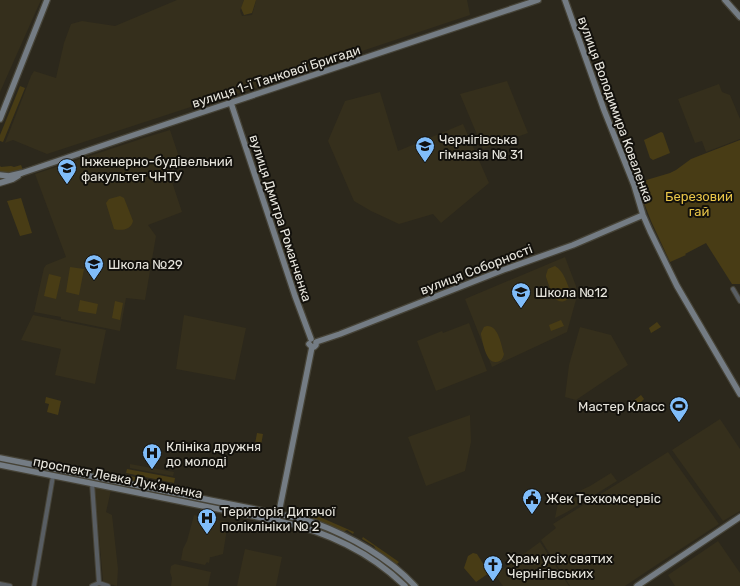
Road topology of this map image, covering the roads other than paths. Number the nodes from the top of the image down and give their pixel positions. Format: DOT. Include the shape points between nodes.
graph roads {
  1 [pos="47,0"];
  2 [pos="538,0"];
  3 [pos="565,0"];
  4 [pos="725,0"];
  5 [pos="740,17"];
  6 [pos="231,103"];
  7 [pos="0,119"];
  8 [pos="22,173"];
  9 [pos="0,175"];
  10 [pos="0,183"];
  11 [pos="643,215"];
  12 [pos="733,288"];
  13 [pos="740,301"];
  14 [pos="314,340"];
  15 [pos="739,391"];
  16 [pos="0,458"];
  17 [pos="0,465"];
  18 [pos="53,476"];
  19 [pos="92,483"];
  20 [pos="279,514"];
  21 [pos="740,517"];
  22 [pos="278,521"];
  23 [pos="99,583"];
  24 [pos="0,584"];
  25 [pos="10,586"];
  26 [pos="34,586"];
  27 [pos="92,586"];
  28 [pos="108,586"];
  29 [pos="405,586"];
  30 [pos="415,586"];
  31 [pos="637,586"];
  1 -- 7 [label="main road"];
  2 -- 6 [label="main road, вулиця 1-ї Танкової Бригади"];
  3 -- 11 [label="main road, вулиця Володимира Коваленка"];
  4 -- 5 [label="main road"];
  6 -- 8 [label="main road, вулиця 1-ї Танкової Бригади"];
  6 -- 14 [label="main road, вулиця Дмитра Романченка" via="295,296"];
  8 -- 9 [label="main road, вулиця 1-ї Танкової Бригади"];
  8 -- 10 [label="main road, вулиця 1-ї Танкової Бригади"];
  11 -- 14 [label="main road, вулиця Соборності" via="573,245 347,331"];
  11 -- 15 [label="main road, вулиця Володимира Коваленка" via="677,286"];
  12 -- 13 [label="street"];
  14 -- 20 [label="main road" via="309,343 312,347"];
  16 -- 20 [label="main road, проспект Левка Лукʼяненка"];
  17 -- 18 [label="main road, проспект Левка Лукʼяненка"];
  18 -- 19 [label="main road, проспект Левка Лукʼяненка"];
  18 -- 26 [label="street"];
  19 -- 22 [label="main road, проспект Левка Лукʼяненка"];
  19 -- 23 [label="street"];
  20 -- 22 [label="main road"];
  20 -- 30 [label="main road, проспект Левка Лукʼяненка" via="314,522 356,542 395,568"];
  21 -- 31 [label="main road"];
  22 -- 29 [label="main road, проспект Левка Лукʼяненка" via="307,528 340,542 379,564"];
  23 -- 27 [label="street"];
  23 -- 28 [label="street"];
  24 -- 25 [label="street"];
}
